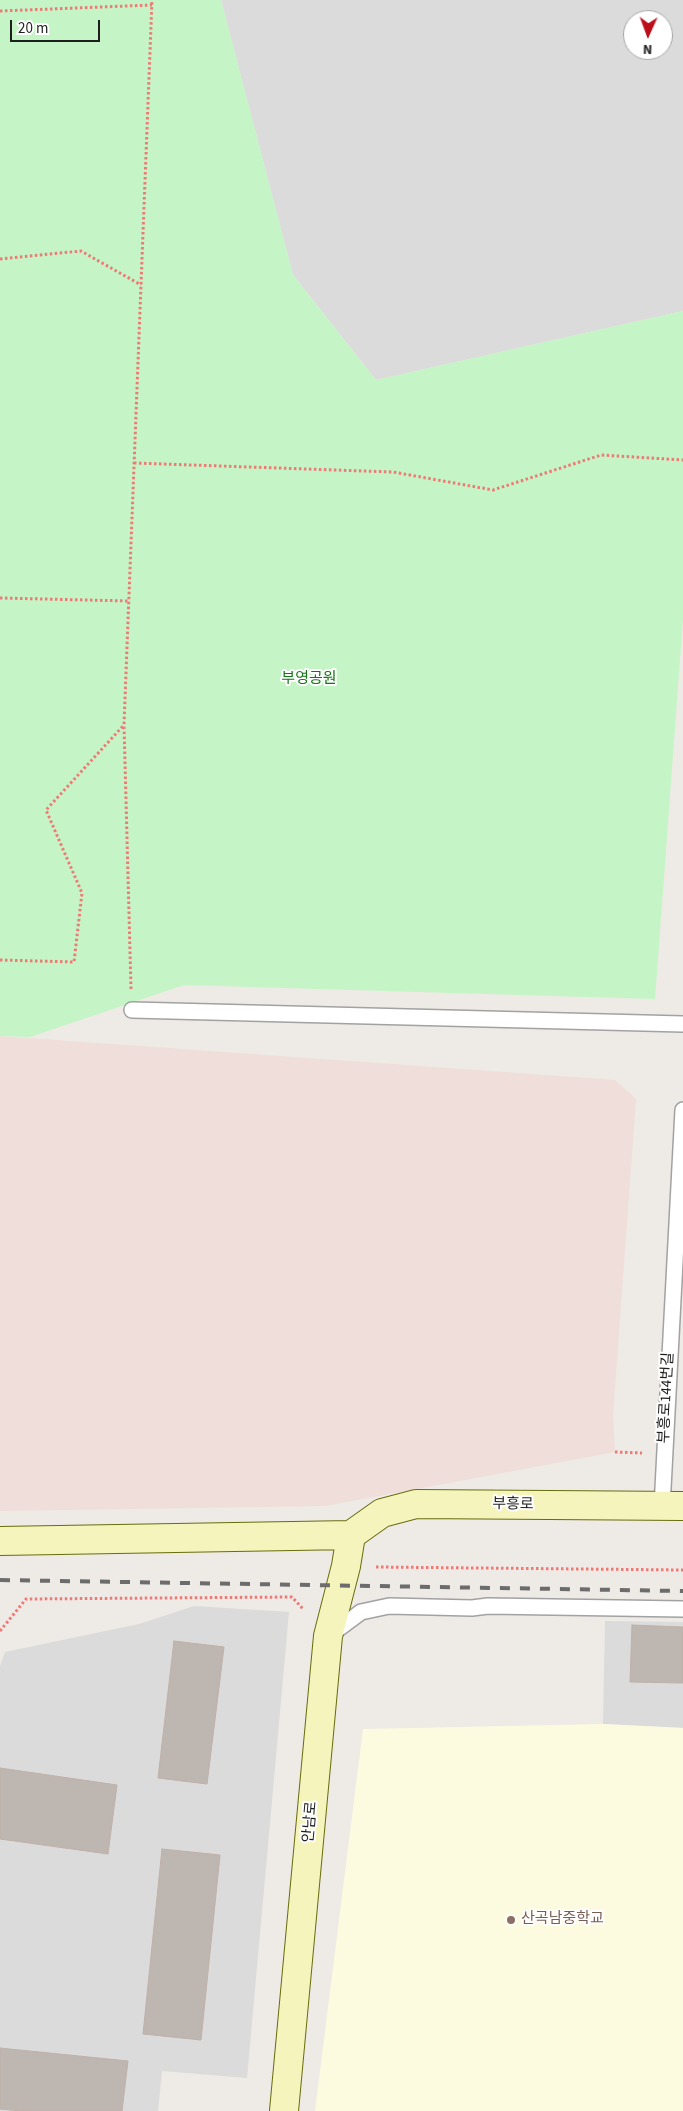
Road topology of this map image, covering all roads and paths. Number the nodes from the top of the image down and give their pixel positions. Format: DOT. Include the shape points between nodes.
graph roads {
  1 [pos="152,0"];
  2 [pos="152,5"];
  3 [pos="0,11"];
  4 [pos="0,259"];
  5 [pos="141,284"];
  6 [pos="683,460"];
  7 [pos="134,463"];
  8 [pos="0,598"];
  9 [pos="129,601"];
  10 [pos="124,726"];
  11 [pos="0,960"];
  12 [pos="132,1010"];
  13 [pos="683,1024"];
  14 [pos="683,1110"];
  15 [pos="679,1255"];
  16 [pos="672,1507"];
  17 [pos="351,1535"];
  18 [pos="0,1541"];
  19 [pos="346,1566"];
  20 [pos="683,1570"];
  21 [pos="683,1609"];
  22 [pos="0,1631"];
  23 [pos="328,1636"];
  24 [pos="284,2111"];
  1 -- 2 [label="path"];
  2 -- 3 [label="path"];
  2 -- 5 [label="path"];
  4 -- 5 [label="path" via="81,251"];
  5 -- 7 [label="path"];
  6 -- 7 [label="path" via="601,455 493,490 393,472"];
  7 -- 9 [label="path"];
  8 -- 9 [label="path"];
  9 -- 10 [label="path"];
  10 -- 11 [label="path" via="46,810 82,894 74,962"];
  10 -- 12 [label="path"];
  12 -- 13 [label="lane"];
  14 -- 15 [label="lane, 부흥로144번길"];
  15 -- 16 [label="lane, 부흥로144번길"];
  16 -- 17 [label="main road, 부흥로" via="416,1504 382,1513"];
  17 -- 18 [label="main road"];
  17 -- 19 [label="main road, 안남로"];
  19 -- 20 [label="path"];
  19 -- 23 [label="main road, 안남로"];
  21 -- 23 [label="lane" via="389,1606 361,1612"];
  22 -- 23 [label="path" via="26,1599 292,1597"];
  23 -- 24 [label="main road, 안남로"];
}
